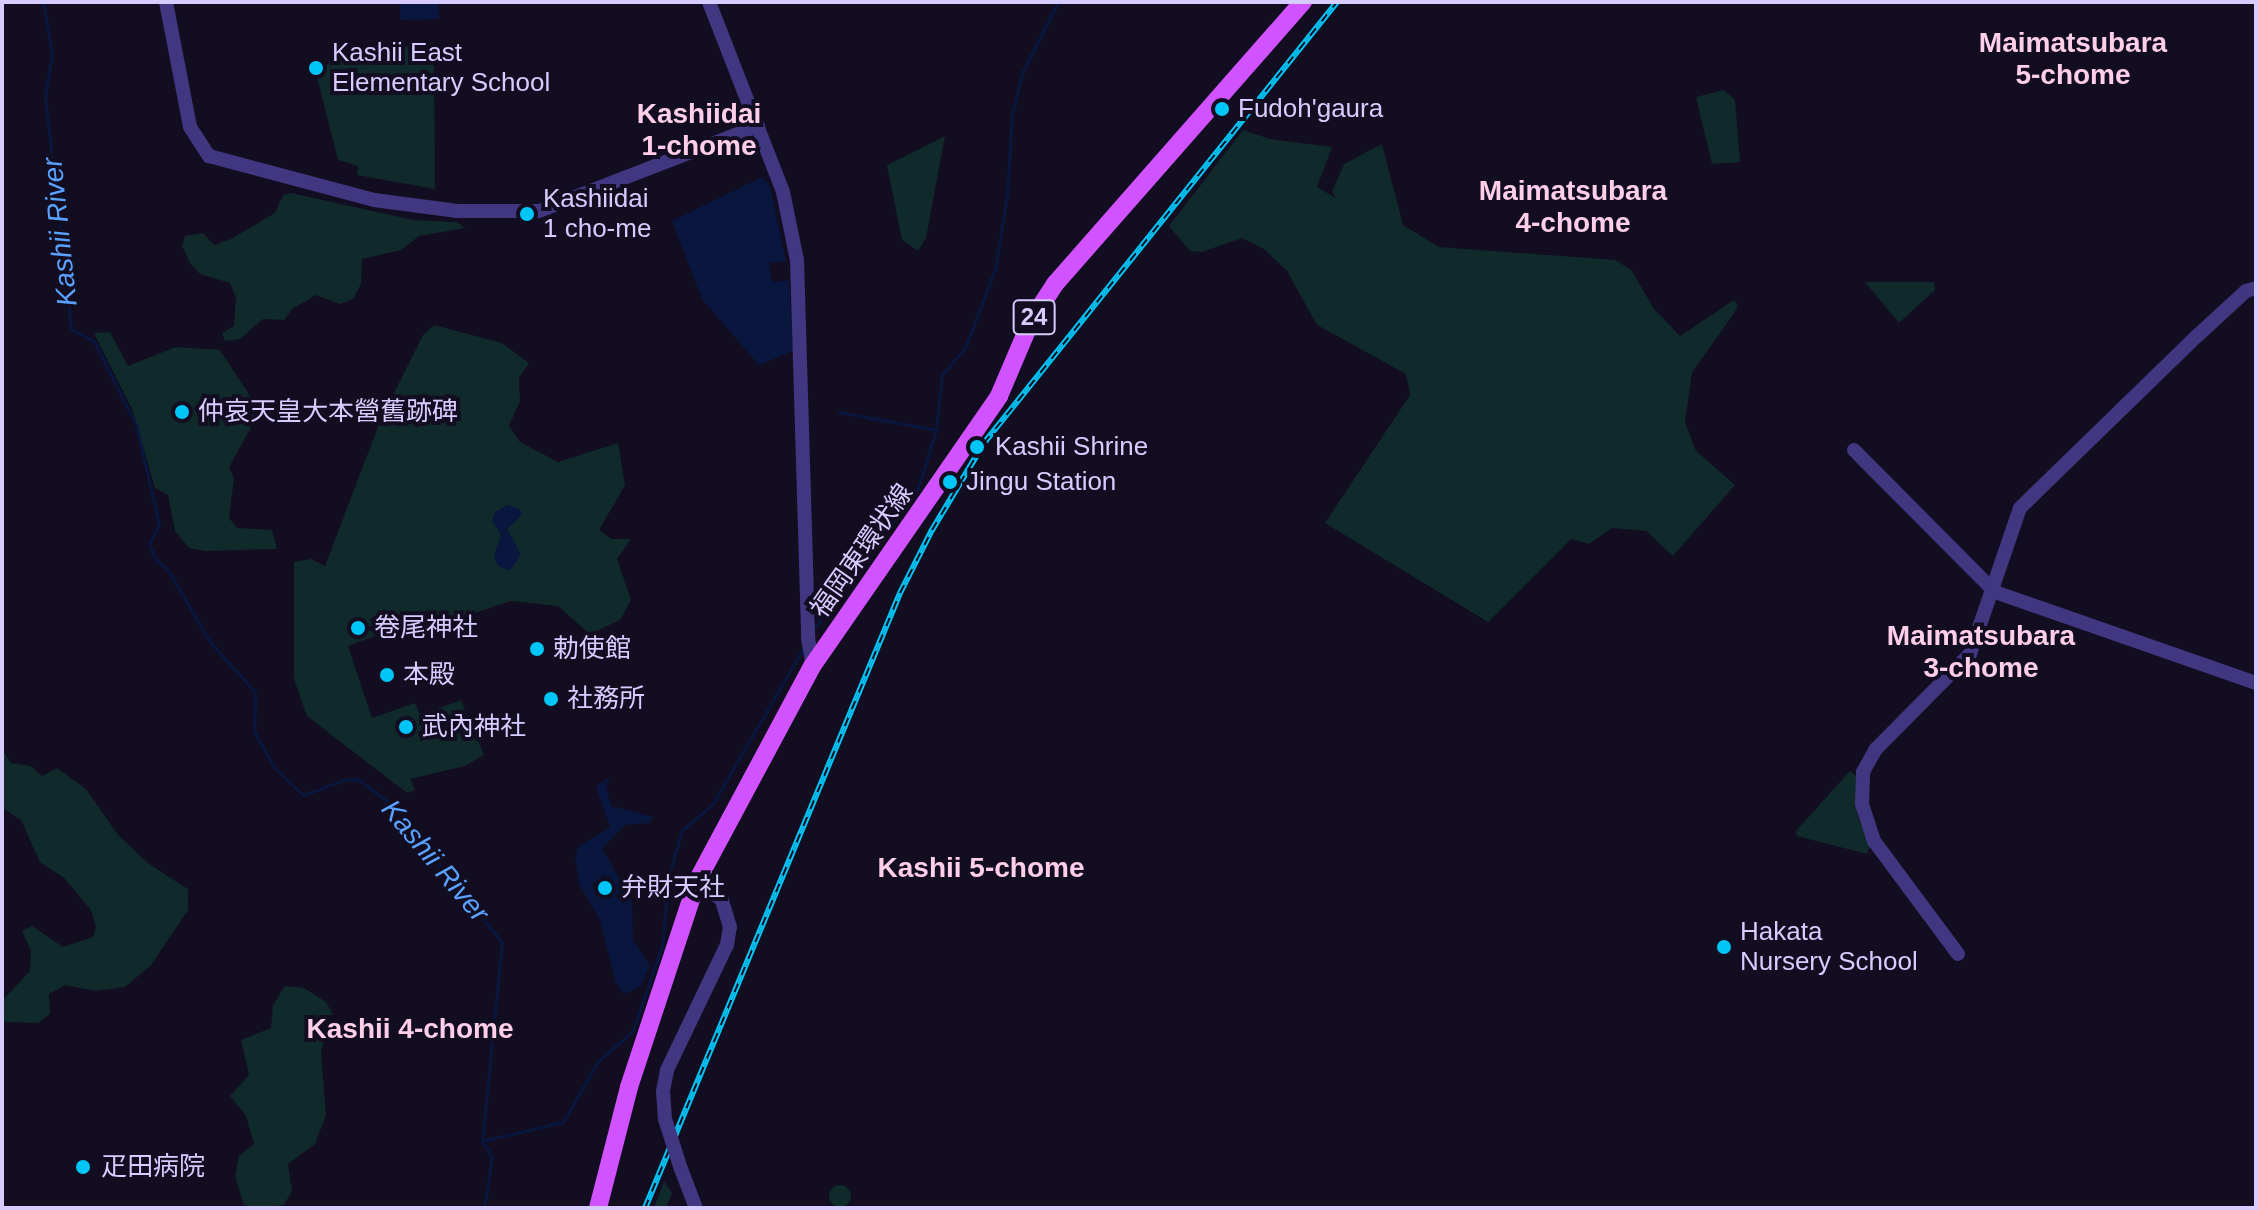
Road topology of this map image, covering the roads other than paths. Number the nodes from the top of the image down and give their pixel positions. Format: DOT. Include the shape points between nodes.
graph roads {
  1 [pos="166,2"];
  2 [pos="709,2"];
  3 [pos="1303,2"];
  4 [pos="758,126"];
  5 [pos="2256,288"];
  6 [pos="1854,450"];
  7 [pos="1995,592"];
  8 [pos="813,665"];
  9 [pos="2256,683"];
  10 [pos="697,881"];
  11 [pos="1958,954"];
  12 [pos="598,1208"];
  13 [pos="696,1208"];
  1 -- 4 [label="street" via="190,127 209,156 374,200 457,211 539,211"];
  2 -- 4 [label="street"];
  3 -- 8 [label="main road, 福岡東環状線 / 24" via="1055,284 1031,321 999,396"];
  4 -- 8 [label="street" via="783,192 797,260"];
  5 -- 7 [label="street" via="2236,300 2020,508"];
  6 -- 7 [label="street"];
  7 -- 9 [label="street"];
  7 -- 11 [label="street" via="1970,654 1876,749 1863,772 1862,804 1874,841"];
  8 -- 10 [label="main road, 福岡東環状線 / 24"];
  10 -- 12 [label="main road, 福岡東環状線 / 24" via="629,1087"];
  10 -- 13 [label="street, bridge" via="722,900 730,927 721,958 667,1070 663,1091 665,1119"];
}
